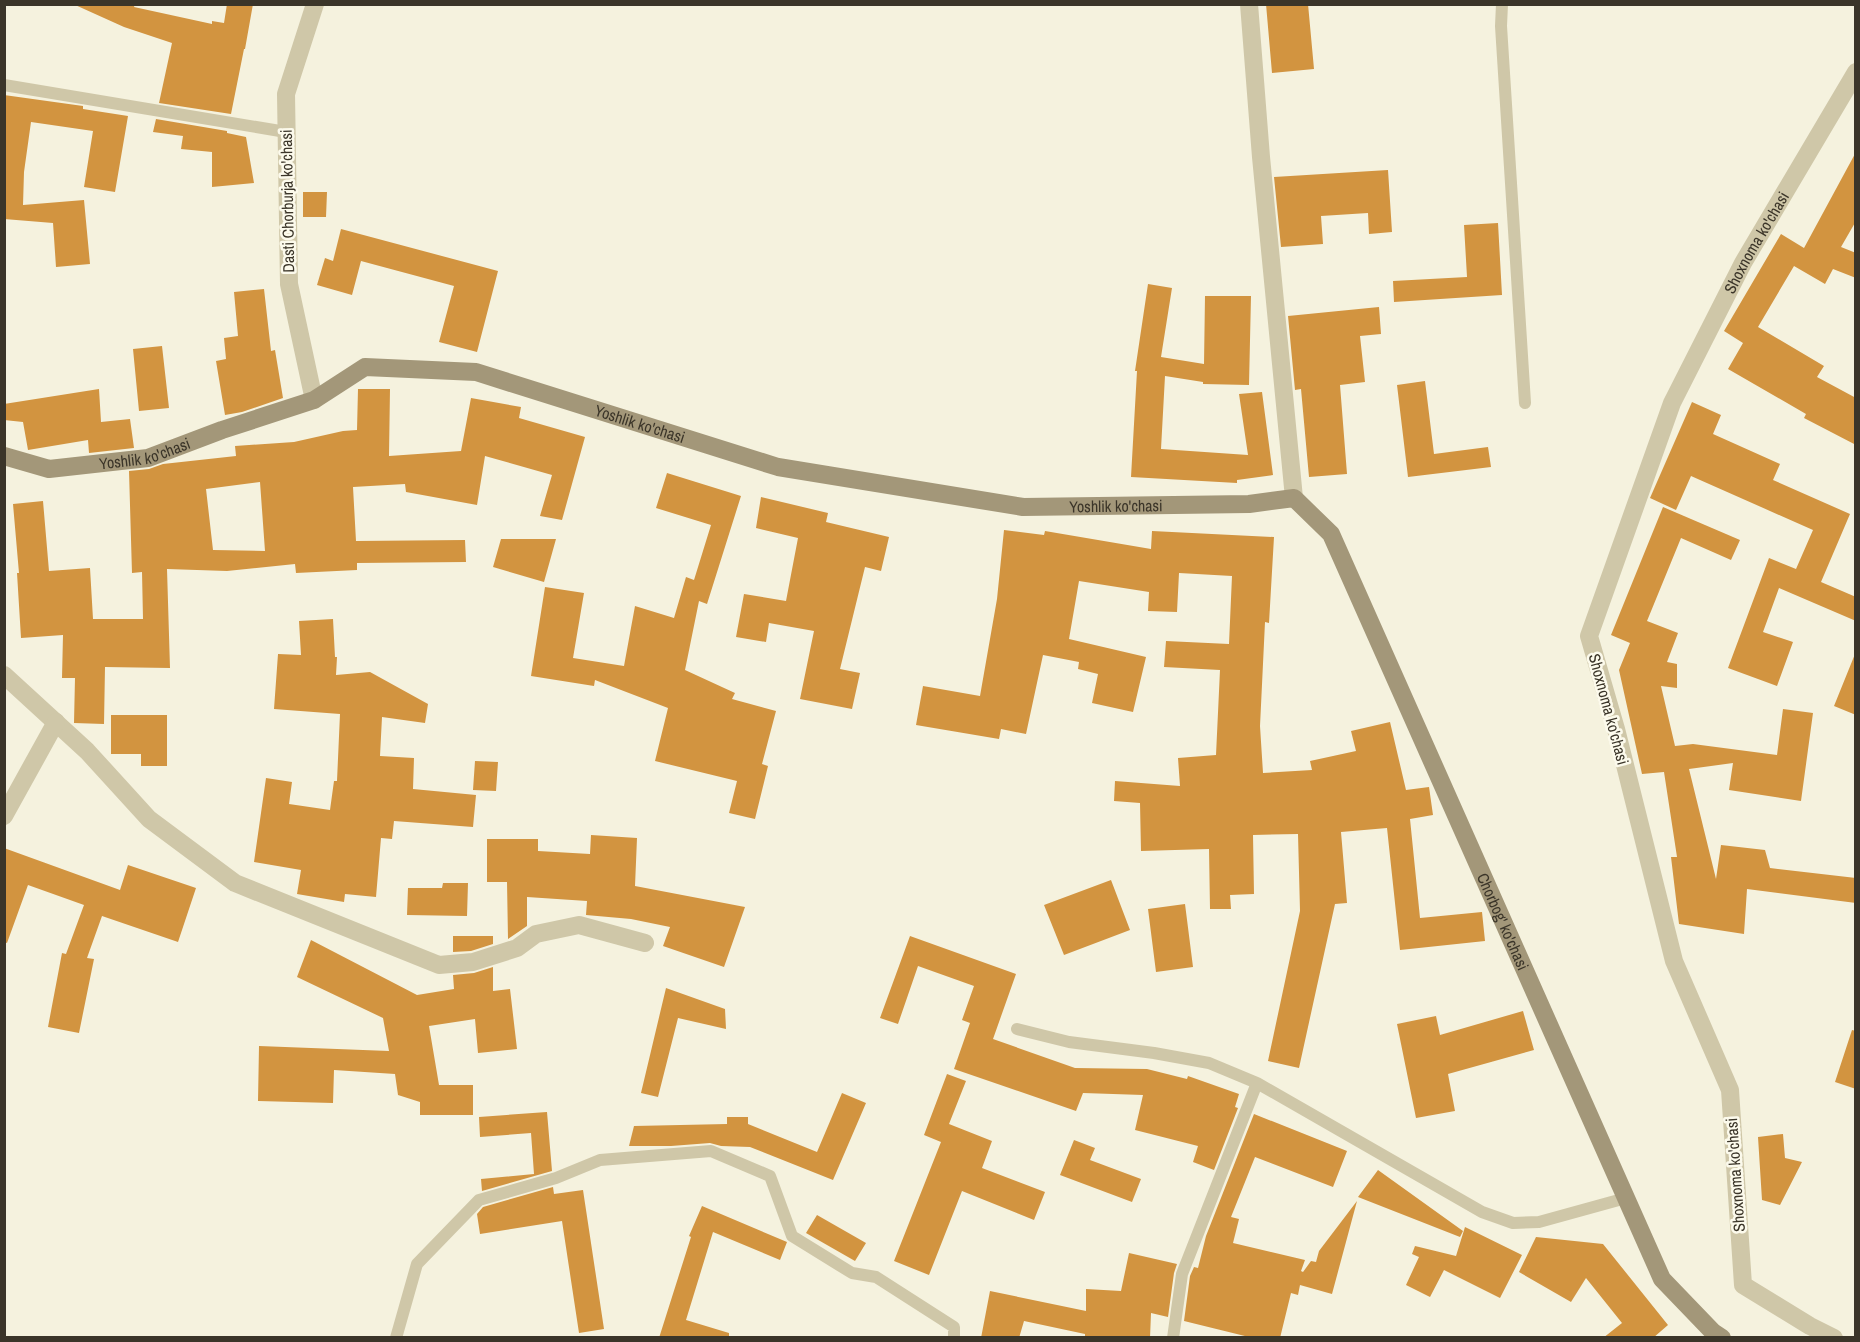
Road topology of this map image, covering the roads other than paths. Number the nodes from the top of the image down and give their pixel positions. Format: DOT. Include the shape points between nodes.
graph roads {
  1 [pos="315,4"];
  2 [pos="1249,4"];
  3 [pos="1502,4"];
  4 [pos="1856,72"];
  5 [pos="4,85"];
  6 [pos="286,132"];
  7 [pos="314,400"];
  8 [pos="1525,403"];
  9 [pos="4,456"];
  10 [pos="1294,498"];
  11 [pos="4,675"];
  12 [pos="56,722"];
  13 [pos="4,816"];
  14 [pos="645,943"];
  15 [pos="1017,1029"];
  16 [pos="1257,1083"];
  17 [pos="1626,1198"];
  18 [pos="396,1338"];
  19 [pos="954,1338"];
  20 [pos="1173,1338"];
  21 [pos="1722,1338"];
  22 [pos="1834,1338"];
  1 -- 6 [label="street, Dasti Chorburja ko'chasi" via="286,94"];
  2 -- 10 [label="street"];
  3 -- 8 [label="lane"];
  4 -- 22 [label="street, Shoxnoma ko'chasi" via="1743,263 1672,403 1589,636 1674,961 1730,1090 1743,1285"];
  5 -- 6 [label="lane"];
  6 -- 7 [label="street, Dasti Chorburja ko'chasi" via="289,284"];
  7 -- 9 [label="street, Yoshlik ko'chasi" via="148,458 49,469"];
  7 -- 10 [label="street, Yoshlik ko'chasi" via="365,367 476,372 778,467 1023,507 1249,504"];
  10 -- 17 [label="street, Chorbog' ko'chasi" via="1331,534"];
  11 -- 12 [label="street"];
  12 -- 13 [label="street"];
  12 -- 14 [label="street" via="149,819 235,883 439,965 472,962 517,948 536,934 579,925"];
  15 -- 16 [label="lane" via="1069,1042 1209,1063"];
  16 -- 17 [label="lane" via="1482,1212 1513,1223 1539,1222"];
  16 -- 20 [label="lane" via="1182,1274"];
  17 -- 21 [label="street, Chorbog' ko'chasi" via="1662,1278"];
  18 -- 19 [label="lane" via="417,1264 479,1200 556,1178 600,1160 711,1151 770,1176 792,1236 852,1273 876,1276 954,1327"];
}
